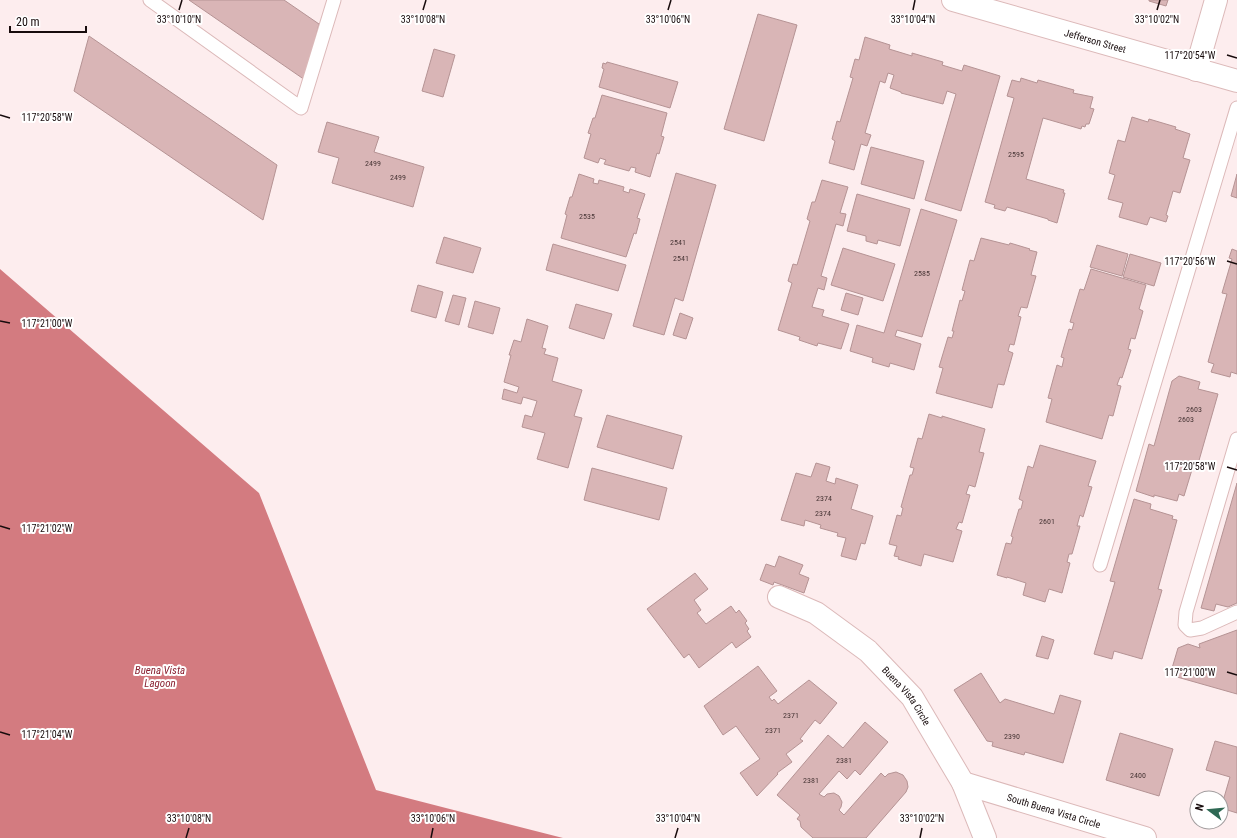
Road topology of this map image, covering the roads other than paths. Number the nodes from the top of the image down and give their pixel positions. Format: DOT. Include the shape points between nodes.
graph roads {
  1 [pos="150,0"];
  2 [pos="334,0"];
  3 [pos="953,0"];
  4 [pos="1216,0"];
  5 [pos="1196,70"];
  6 [pos="1237,81"];
  7 [pos="1237,108"];
  8 [pos="1237,439"];
  9 [pos="1100,566"];
  10 [pos="779,597"];
  11 [pos="1237,612"];
  12 [pos="963,782"];
  13 [pos="985,838"];
  14 [pos="1145,838"];
  1 -- 2 [label="lane" via="301,108"];
  3 -- 5 [label="street, Jefferson Street"];
  4 -- 5 [label="street"];
  5 -- 6 [label="street, Jefferson Street"];
  7 -- 9 [label="lane"];
  8 -- 11 [label="lane" via="1186,612 1185,625 1190,630 1202,628"];
  10 -- 12 [label="street, Buena Vista Circle" via="816,614 868,651 912,697"];
  12 -- 13 [label="street, Buena Vista Circle"];
  12 -- 14 [label="street, South Buena Vista Circle"];
}
